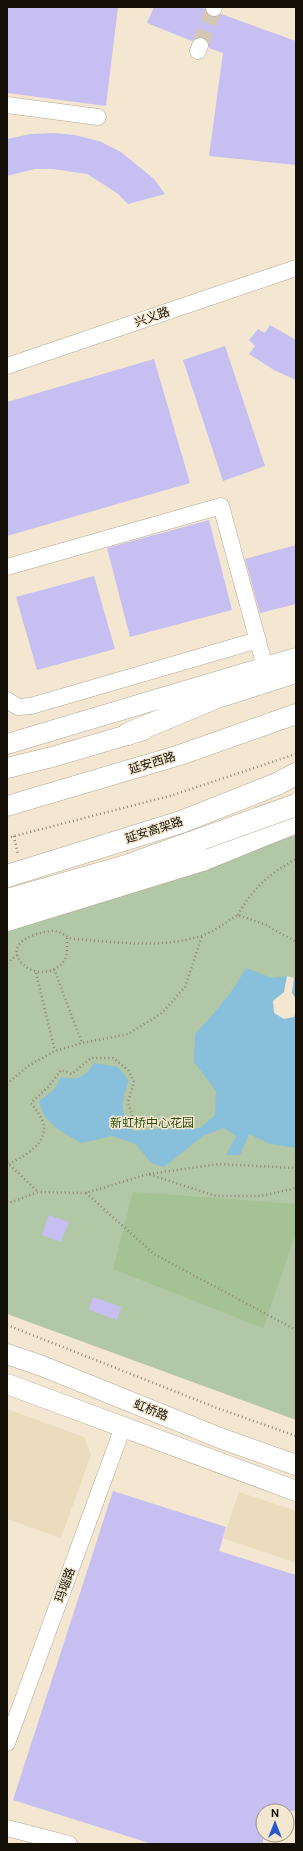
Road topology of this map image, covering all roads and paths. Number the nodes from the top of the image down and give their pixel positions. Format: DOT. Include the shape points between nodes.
graph roads {
  1 [pos="7,105"];
  2 [pos="98,117"];
  3 [pos="296,268"];
  4 [pos="7,366"];
  5 [pos="7,567"];
  6 [pos="258,640"];
  7 [pos="296,658"];
  8 [pos="265,667"];
  9 [pos="296,672"];
  10 [pos="296,681"];
  11 [pos="7,700"];
  12 [pos="296,714"];
  13 [pos="128,734"];
  14 [pos="7,744"];
  15 [pos="296,754"];
  16 [pos="7,768"];
  17 [pos="296,774"];
  18 [pos="7,806"];
  19 [pos="296,806"];
  20 [pos="296,822"];
  21 [pos="7,838"];
  22 [pos="296,859"];
  23 [pos="7,876"];
  24 [pos="7,900"];
  25 [pos="238,915"];
  26 [pos="7,920"];
  27 [pos="202,935"];
  28 [pos="67,938"];
  29 [pos="296,942"];
  30 [pos="17,955"];
  31 [pos="7,963"];
  32 [pos="54,969"];
  33 [pos="36,973"];
  34 [pos="82,1043"];
  35 [pos="55,1051"];
  36 [pos="7,1084"];
  37 [pos="191,1127"];
  38 [pos="8,1163"];
  39 [pos="296,1168"];
  40 [pos="148,1174"];
  41 [pos="296,1188"];
  42 [pos="38,1192"];
  43 [pos="86,1193"];
  44 [pos="8,1203"];
  45 [pos="7,1325"];
  46 [pos="296,1330"];
  47 [pos="7,1354"];
  48 [pos="7,1384"];
  49 [pos="123,1427"];
  50 [pos="296,1436"];
  51 [pos="296,1465"];
  52 [pos="296,1491"];
  53 [pos="7,1743"];
  54 [pos="7,1828"];
  55 [pos="69,1844"];
  1 -- 2 [label="street"];
  3 -- 4 [label="street, 兴义路"];
  5 -- 6 [label="street" via="221,506"];
  6 -- 8 [label="street"];
  6 -- 11 [label="street" via="31,706 18,707"];
  7 -- 8 [label="main road"];
  8 -- 14 [label="main road"];
  9 -- 13 [label="highway" via="217,697"];
  10 -- 13 [label="main road"];
  12 -- 18 [label="main road, 延安西路" via="180,755"];
  13 -- 16 [label="main road"];
  15 -- 21 [label="path" via="170,796"];
  17 -- 23 [label="highway, 延安高架路, bridge" via="181,822"];
  19 -- 24 [label="highway, 延安高架路, bridge" via="126,866"];
  20 -- 26 [label="highway, bridge" via="202,860"];
  22 -- 25 [label="path" via="276,870 248,898"];
  25 -- 27 [label="path"];
  25 -- 29 [label="path" via="266,925"];
  27 -- 28 [label="path" via="170,943 130,944"];
  27 -- 34 [label="path" via="185,987 162,1013 128,1034"];
  28 -- 30 [label="path" via="56,931 37,933 25,939 18,947"];
  28 -- 32 [label="path" via="64,960"];
  30 -- 31 [label="path"];
  30 -- 33 [label="path" via="23,966"];
  32 -- 33 [label="path"];
  32 -- 34 [label="path"];
  33 -- 35 [label="path"];
  34 -- 35 [label="path"];
  35 -- 36 [label="path" via="28,1066"];
  37 -- 38 [label="path" via="172,1121 133,1118 128,1102 134,1082 128,1070 113,1058 91,1058 72,1074 61,1070 31,1103 44,1128 39,1141 28,1154"];
  38 -- 42 [label="path"];
  39 -- 40 [label="path" via="219,1164"];
  40 -- 41 [label="path" via="216,1196 261,1196"];
  40 -- 43 [label="path"];
  42 -- 43 [label="path"];
  42 -- 44 [label="path"];
  43 -- 46 [label="path" via="154,1254"];
  45 -- 50 [label="path" via="217,1408"];
  47 -- 51 [label="main road, 虹桥路" via="220,1438"];
  48 -- 49 [label="main road, 虹桥路"];
  49 -- 52 [label="main road, 虹桥路"];
  49 -- 53 [label="street, 玛瑙路"];
  54 -- 55 [label="street"];
}
